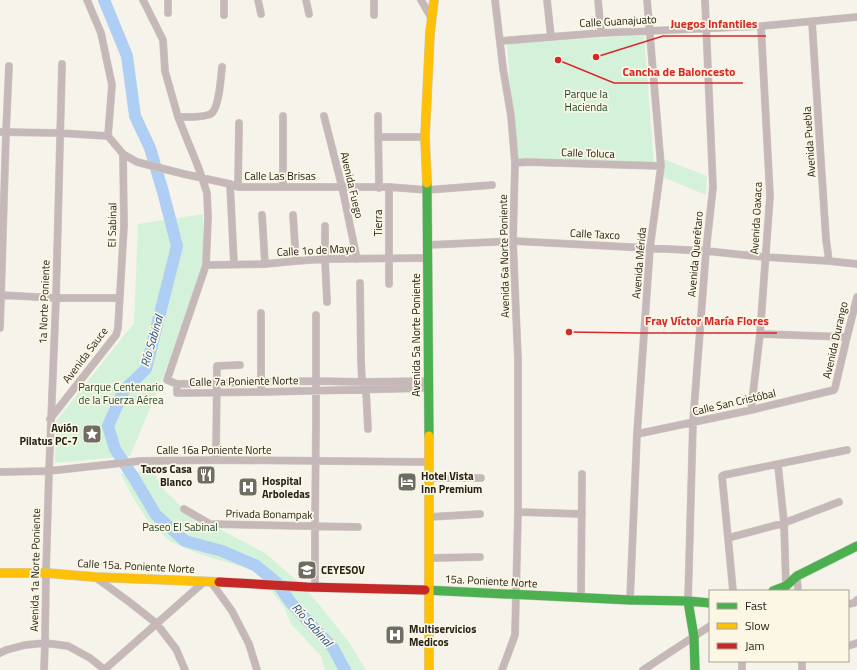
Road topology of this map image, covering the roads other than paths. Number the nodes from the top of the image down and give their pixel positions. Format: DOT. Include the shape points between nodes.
graph roads {
  1 [pos="87,0"];
  2 [pos="143,0"];
  3 [pos="168,0"];
  4 [pos="224,0"];
  5 [pos="258,0"];
  6 [pos="306,0"];
  7 [pos="374,0"];
  8 [pos="422,0"];
  9 [pos="434,0"];
  10 [pos="495,0"];
  11 [pos="547,0"];
  12 [pos="598,0"];
  13 [pos="647,0"];
  14 [pos="705,0"];
  15 [pos="168,13"];
  16 [pos="224,14"];
  17 [pos="261,14"];
  18 [pos="309,14"];
  19 [pos="374,15"];
  20 [pos="857,18"];
  21 [pos="432,19"];
  22 [pos="812,22"];
  23 [pos="760,26"];
  24 [pos="706,28"];
  25 [pos="650,30"];
  26 [pos="601,33"];
  27 [pos="551,37"];
  28 [pos="500,41"];
  29 [pos="62,64"];
  30 [pos="9,66"];
  31 [pos="222,67"];
  32 [pos="283,116"];
  33 [pos="324,116"];
  34 [pos="378,116"];
  35 [pos="178,117"];
  36 [pos="239,123"];
  37 [pos="3,132"];
  38 [pos="59,134"];
  39 [pos="108,136"];
  40 [pos="378,137"];
  41 [pos="425,138"];
  42 [pos="123,154"];
  43 [pos="515,163"];
  44 [pos="661,166"];
  45 [pos="203,178"];
  46 [pos="230,184"];
  47 [pos="492,185"];
  48 [pos="238,187"];
  49 [pos="283,187"];
  50 [pos="342,187"];
  51 [pos="389,187"];
  52 [pos="378,188"];
  53 [pos="427,190"];
  54 [pos="262,215"];
  55 [pos="293,215"];
  56 [pos="325,226"];
  57 [pos="513,241"];
  58 [pos="427,245"];
  59 [pos="650,248"];
  60 [pos="706,251"];
  61 [pos="356,258"];
  62 [pos="427,258"];
  63 [pos="765,258"];
  64 [pos="325,259"];
  65 [pos="389,259"];
  66 [pos="296,261"];
  67 [pos="829,261"];
  68 [pos="234,264"];
  69 [pos="265,264"];
  70 [pos="857,264"];
  71 [pos="206,265"];
  72 [pos="360,283"];
  73 [pos="389,284"];
  74 [pos="1,295"];
  75 [pos="857,297"];
  76 [pos="56,298"];
  77 [pos="119,298"];
  78 [pos="327,302"];
  79 [pos="261,313"];
  80 [pos="316,315"];
  81 [pos="0,328"];
  82 [pos="760,334"];
  83 [pos="847,338"];
  84 [pos="240,365"];
  85 [pos="316,381"];
  86 [pos="362,382"];
  87 [pos="261,383"];
  88 [pos="177,384"];
  89 [pos="217,384"];
  90 [pos="428,384"];
  91 [pos="835,388"];
  92 [pos="366,390"];
  93 [pos="316,391"];
  94 [pos="261,392"];
  95 [pos="217,393"];
  96 [pos="751,410"];
  97 [pos="50,420"];
  98 [pos="693,422"];
  99 [pos="368,430"];
  100 [pos="637,434"];
  101 [pos="847,450"];
  102 [pos="216,460"];
  103 [pos="316,461"];
  104 [pos="429,462"];
  105 [pos="778,464"];
  106 [pos="48,471"];
  107 [pos="0,472"];
  108 [pos="582,474"];
  109 [pos="429,478"];
  110 [pos="481,478"];
  111 [pos="839,502"];
  112 [pos="184,509"];
  113 [pos="518,512"];
  114 [pos="480,514"];
  115 [pos="582,514"];
  116 [pos="429,517"];
  117 [pos="784,523"];
  118 [pos="315,526"];
  119 [pos="358,527"];
  120 [pos="728,538"];
  121 [pos="857,546"];
  122 [pos="480,557"];
  123 [pos="430,558"];
  124 [pos="0,573"];
  125 [pos="46,573"];
  126 [pos="797,576"];
  127 [pos="95,577"];
  128 [pos="208,582"];
  129 [pos="270,585"];
  130 [pos="786,586"];
  131 [pos="315,587"];
  132 [pos="430,590"];
  133 [pos="733,590"];
  134 [pos="776,590"];
  135 [pos="798,590"];
  136 [pos="516,594"];
  137 [pos="581,597"];
  138 [pos="630,600"];
  139 [pos="688,601"];
  140 [pos="709,602"];
  141 [pos="156,623"];
  142 [pos="709,627"];
  143 [pos="694,637"];
  144 [pos="45,643"];
  145 [pos="0,653"];
  146 [pos="44,670"];
  147 [pos="104,670"];
  148 [pos="185,670"];
  149 [pos="257,670"];
  150 [pos="429,670"];
  151 [pos="502,670"];
  152 [pos="643,670"];
  153 [pos="695,670"];
  1 -- 39 [label="street" via="101,33 112,85"];
  2 -- 35 [label="street" via="163,40 165,71"];
  3 -- 15 [label="street"];
  4 -- 16 [label="street"];
  5 -- 17 [label="street"];
  6 -- 18 [label="street"];
  7 -- 19 [label="street"];
  8 -- 21 [label="street"];
  9 -- 21 [label="street, Avenida 5a Norte Poniente"];
  10 -- 28 [label="street, Avenida 6a Norte Poniente"];
  11 -- 27 [label="street"];
  12 -- 26 [label="street"];
  13 -- 25 [label="street, Avenida Mérida"];
  14 -- 24 [label="street, Avenida Querétaro"];
  20 -- 22 [label="street, Calle Guanajuato"];
  21 -- 41 [label="street, Avenida 5a Norte Poniente"];
  22 -- 23 [label="street, Calle Guanajuato"];
  22 -- 67 [label="street, Avenida Puebla"];
  23 -- 24 [label="street, Calle Guanajuato"];
  23 -- 63 [label="street, Avenida Oaxaca" via="770,196"];
  24 -- 25 [label="street, Calle Guanajuato"];
  24 -- 60 [label="street, Avenida Querétaro" via="713,187"];
  25 -- 26 [label="street, Calle Guanajuato"];
  25 -- 44 [label="street, Avenida Mérida"];
  26 -- 27 [label="street, Calle Guanajuato"];
  27 -- 28 [label="street, Calle Guanajuato"];
  28 -- 43 [label="street, Avenida 6a Norte Poniente"];
  29 -- 38 [label="street, 1a Norte Poniente"];
  30 -- 37 [label="street"];
  31 -- 35 [label="street" via="217,107 212,114"];
  32 -- 49 [label="street"];
  33 -- 50 [label="street, Avenida Fuego"];
  34 -- 40 [label="street"];
  35 -- 45 [label="street"];
  36 -- 48 [label="street"];
  37 -- 38 [label="street"];
  37 -- 74 [label="street"];
  38 -- 39 [label="street"];
  38 -- 76 [label="street, 1a Norte Poniente"];
  39 -- 42 [label="street"];
  40 -- 41 [label="street"];
  40 -- 52 [label="street"];
  41 -- 53 [label="street, Avenida 5a Norte Poniente"];
  42 -- 45 [label="street, Calle Las Brisas" via="137,162"];
  42 -- 77 [label="street, El Sabinal" via="124,225"];
  43 -- 44 [label="street, Calle Toluca"];
  43 -- 57 [label="street, Avenida 6a Norte Poniente"];
  44 -- 59 [label="street, Avenida Mérida"];
  45 -- 46 [label="street, Calle Las Brisas"];
  45 -- 71 [label="street" via="207,193 208,217"];
  46 -- 48 [label="street, Calle Las Brisas"];
  46 -- 68 [label="street"];
  47 -- 53 [label="street, Calle Las Brisas"];
  48 -- 49 [label="street, Calle Las Brisas"];
  49 -- 50 [label="street, Calle Las Brisas"];
  50 -- 52 [label="street, Calle Las Brisas"];
  50 -- 61 [label="street, Avenida Fuego"];
  51 -- 52 [label="street, Calle Las Brisas"];
  51 -- 53 [label="street, Calle Las Brisas"];
  51 -- 65 [label="street, Tierra"];
  53 -- 58 [label="street, Avenida 5a Norte Poniente"];
  54 -- 69 [label="street"];
  55 -- 66 [label="street"];
  56 -- 64 [label="street"];
  57 -- 58 [label="street, Calle Taxco"];
  57 -- 59 [label="street, Calle Taxco"];
  57 -- 113 [label="street, Avenida 6a Norte Poniente" via="518,360"];
  58 -- 62 [label="street, Avenida 5a Norte Poniente"];
  59 -- 60 [label="street, Calle Taxco"];
  59 -- 100 [label="street, Avenida Mérida"];
  60 -- 63 [label="street, Calle Taxco"];
  60 -- 98 [label="street, Avenida Querétaro"];
  61 -- 64 [label="street, Calle 1o de Mayo"];
  61 -- 65 [label="street, Calle 1o de Mayo"];
  62 -- 65 [label="street, Calle 1o de Mayo"];
  62 -- 90 [label="street, Avenida 5a Norte Poniente"];
  63 -- 67 [label="street, Calle Taxco"];
  63 -- 82 [label="street, Avenida Oaxaca"];
  64 -- 66 [label="street, Calle 1o de Mayo"];
  64 -- 78 [label="street"];
  65 -- 73 [label="street, Tierra"];
  66 -- 69 [label="street, Calle 1o de Mayo"];
  67 -- 70 [label="street, Calle Taxco"];
  68 -- 69 [label="street, Calle 1o de Mayo"];
  68 -- 71 [label="street, Calle 1o de Mayo"];
  71 -- 88 [label="street" via="167,380"];
  72 -- 86 [label="street"];
  74 -- 76 [label="street"];
  74 -- 81 [label="street"];
  75 -- 83 [label="street, Avenida Durango"];
  76 -- 77 [label="street"];
  76 -- 97 [label="street, 1a Norte Poniente"];
  77 -- 97 [label="street, Avenida Sauce" via="116,335"];
  79 -- 87 [label="street"];
  80 -- 85 [label="street"];
  82 -- 83 [label="street"];
  82 -- 96 [label="street, Avenida Oaxaca"];
  83 -- 91 [label="street, Avenida Durango"];
  84 -- 89 [label="street" via="217,366"];
  85 -- 86 [label="street, Calle 7a Poniente Norte"];
  85 -- 87 [label="street, Calle 7a Poniente Norte"];
  85 -- 93 [label="street"];
  86 -- 90 [label="street, Calle 7a Poniente Norte"];
  87 -- 89 [label="street, Calle 7a Poniente Norte"];
  87 -- 94 [label="street"];
  88 -- 89 [label="street, Calle 7a Poniente Norte"];
  88 -- 95 [label="street, Calle 7a Poniente Norte" via="177,393"];
  89 -- 95 [label="street"];
  90 -- 92 [label="street, Calle 7a Poniente Norte"];
  90 -- 104 [label="street, Avenida 5a Norte Poniente"];
  91 -- 96 [label="street, Calle San Cristóbal"];
  92 -- 93 [label="street, Calle 7a Poniente Norte"];
  92 -- 99 [label="street"];
  93 -- 94 [label="street, Calle 7a Poniente Norte"];
  93 -- 103 [label="street"];
  94 -- 95 [label="street, Calle 7a Poniente Norte"];
  95 -- 102 [label="street"];
  96 -- 98 [label="street, Calle San Cristóbal"];
  97 -- 106 [label="street, 1a Norte Poniente"];
  98 -- 100 [label="street, Calle San Cristóbal"];
  98 -- 139 [label="street, Avenida Querétaro"];
  100 -- 138 [label="street, Avenida Mérida"];
  101 -- 105 [label="street"];
  102 -- 103 [label="street, Calle 16a Poniente Norte"];
  102 -- 106 [label="street, Calle 16a Poniente Norte" via="140,461"];
  103 -- 104 [label="street, Calle 16a Poniente Norte"];
  103 -- 118 [label="street"];
  104 -- 109 [label="street, Avenida 5a Norte Poniente"];
  105 -- 117 [label="street"];
  105 -- 120 [label="street" via="722,476"];
  106 -- 107 [label="street, Calle 16a Poniente Norte"];
  106 -- 125 [label="street, Avenida 1a Norte Poniente"];
  108 -- 115 [label="street"];
  109 -- 110 [label="street"];
  109 -- 116 [label="street, Avenida 5a Norte Poniente"];
  111 -- 117 [label="street"];
  112 -- 118 [label="street, Privada Bonampak" via="210,524"];
  113 -- 115 [label="street"];
  113 -- 136 [label="street, Avenida 6a Norte Poniente"];
  114 -- 116 [label="street"];
  115 -- 137 [label="street"];
  116 -- 123 [label="street, Avenida 5a Norte Poniente"];
  117 -- 120 [label="street"];
  117 -- 130 [label="street"];
  118 -- 119 [label="street, Privada Bonampak"];
  118 -- 131 [label="street"];
  120 -- 133 [label="street"];
  121 -- 126 [label="street"];
  122 -- 123 [label="street"];
  123 -- 132 [label="street, Avenida 5a Norte Poniente"];
  124 -- 125 [label="street, Calle 15a. Poniente Norte"];
  125 -- 127 [label="street, Calle 15a. Poniente Norte"];
  125 -- 144 [label="street, Avenida 1a Norte Poniente"];
  126 -- 130 [label="street"];
  126 -- 135 [label="street"];
  127 -- 128 [label="street, Calle 15a. Poniente Norte"];
  127 -- 141 [label="street"];
  128 -- 129 [label="street, Calle 15a. Poniente Norte"];
  128 -- 141 [label="street"];
  128 -- 149 [label="street" via="232,611 249,644"];
  129 -- 131 [label="street, 15a. Poniente Norte"];
  130 -- 134 [label="street"];
  131 -- 132 [label="street, 15a. Poniente Norte"];
  132 -- 136 [label="street, 15a. Poniente Norte"];
  132 -- 150 [label="street, Avenida 5a Norte Poniente"];
  136 -- 137 [label="street, 15a. Poniente Norte"];
  136 -- 151 [label="street, Avenida 6a Norte Poniente" via="515,635"];
  137 -- 138 [label="street, 15a. Poniente Norte"];
  138 -- 139 [label="street, 15a. Poniente Norte"];
  139 -- 140 [label="street, 15a. Poniente Norte"];
  139 -- 143 [label="street"];
  141 -- 147 [label="street"];
  141 -- 148 [label="street" via="176,649"];
  142 -- 143 [label="street"];
  143 -- 152 [label="street"];
  143 -- 153 [label="street"];
  144 -- 145 [label="street" via="25,645"];
  144 -- 146 [label="street, Avenida 1a Norte Poniente"];
  144 -- 147 [label="street" via="68,646 90,658"];
}
